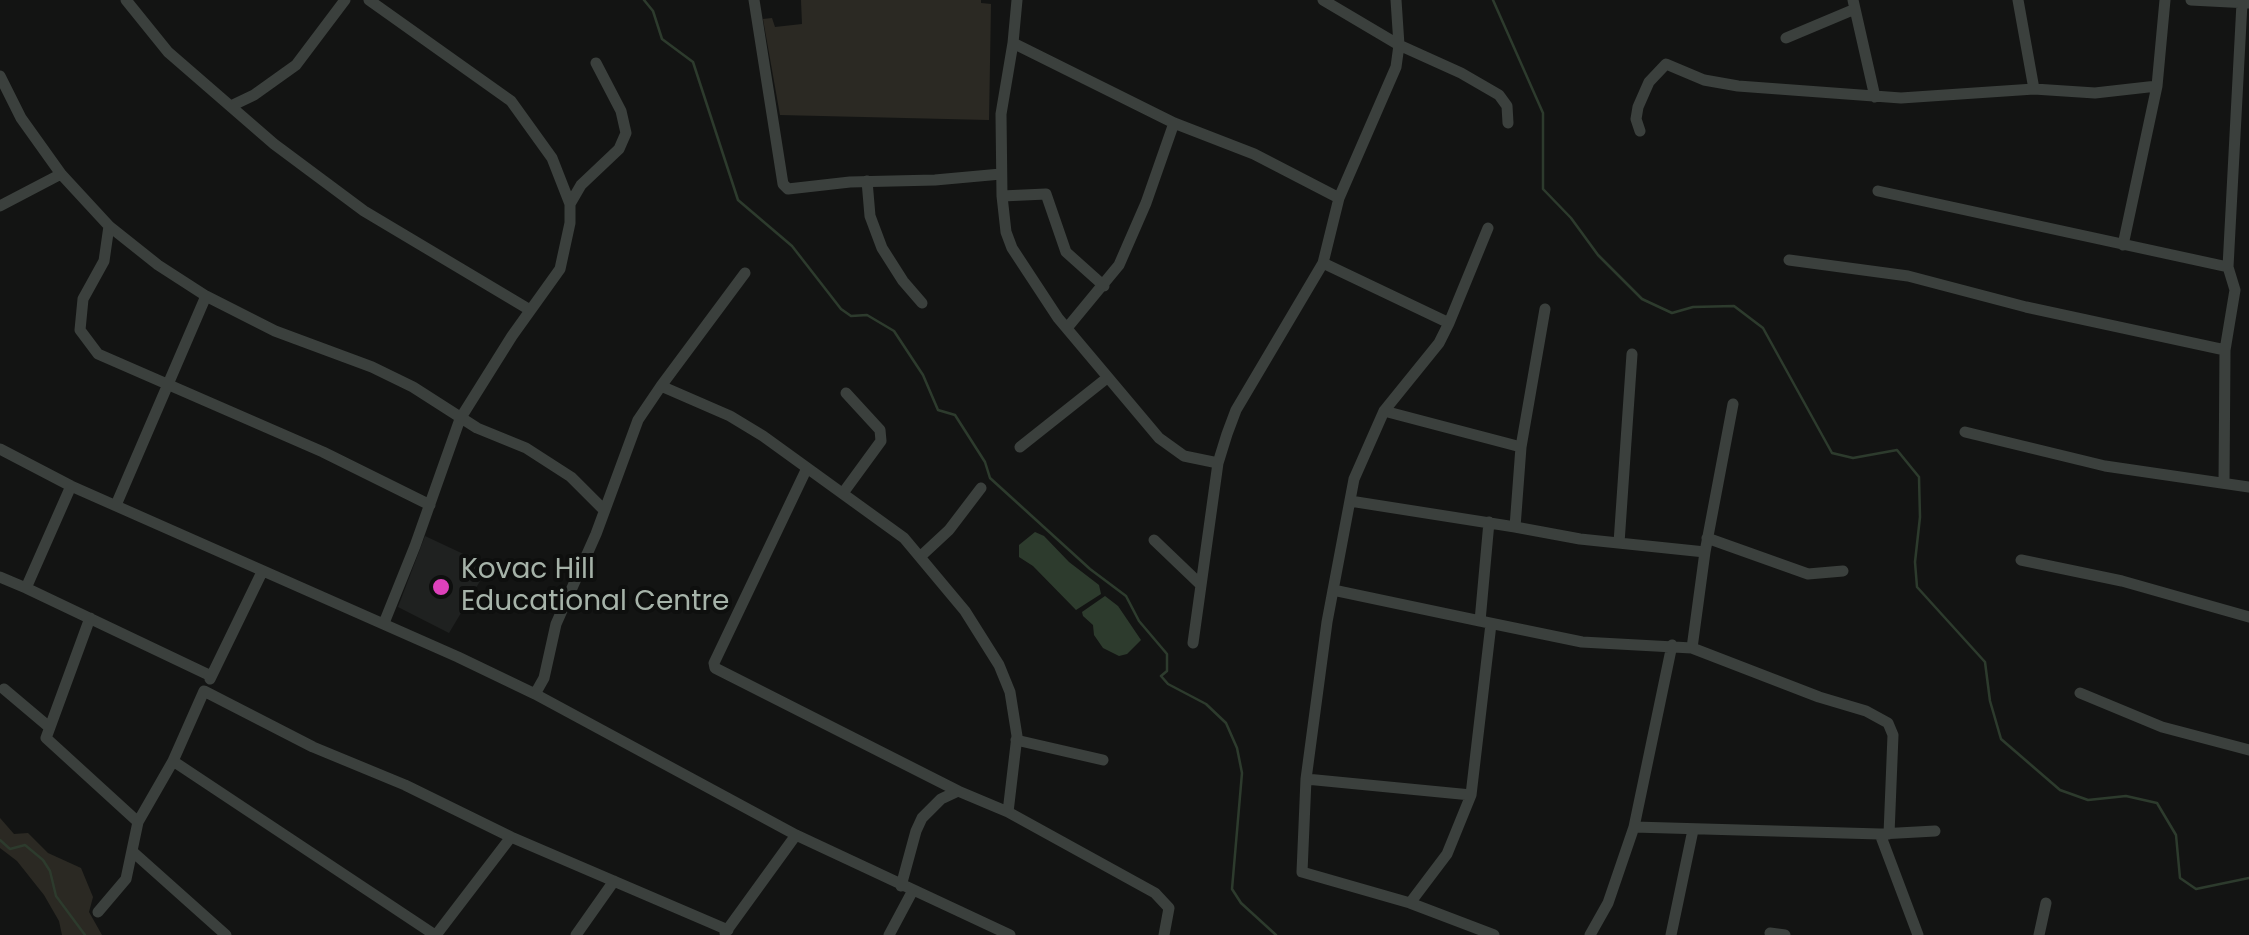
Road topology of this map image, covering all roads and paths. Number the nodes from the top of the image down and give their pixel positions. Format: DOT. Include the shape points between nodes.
graph roads {
  1 [pos="126,0"];
  2 [pos="345,0"];
  3 [pos="754,0"];
  4 [pos="1017,0"];
  5 [pos="1323,0"];
  6 [pos="1396,0"];
  7 [pos="2018,0"];
  8 [pos="2165,0"];
  9 [pos="2191,0"];
  10 [pos="374,1"];
  11 [pos="2246,3"];
  12 [pos="1854,5"];
  13 [pos="1786,38"];
  14 [pos="1014,44"];
  15 [pos="1399,46"];
  16 [pos="596,62"];
  17 [pos="0,76"];
  18 [pos="2158,86"];
  19 [pos="2034,89"];
  20 [pos="1875,96"];
  21 [pos="232,106"];
  22 [pos="1508,123"];
  23 [pos="1174,124"];
  24 [pos="1640,130"];
  25 [pos="61,174"];
  26 [pos="1001,174"];
  27 [pos="868,181"];
  28 [pos="1878,191"];
  29 [pos="1002,196"];
  30 [pos="1339,198"];
  31 [pos="570,204"];
  32 [pos="0,206"];
  33 [pos="109,226"];
  34 [pos="1488,228"];
  35 [pos="2124,246"];
  36 [pos="1789,260"];
  37 [pos="1323,262"];
  38 [pos="2228,267"];
  39 [pos="744,273"];
  40 [pos="1104,286"];
  41 [pos="2242,290"];
  42 [pos="206,296"];
  43 [pos="922,303"];
  44 [pos="1545,309"];
  45 [pos="530,310"];
  46 [pos="1449,324"];
  47 [pos="1067,328"];
  48 [pos="2225,350"];
  49 [pos="1632,354"];
  50 [pos="1108,378"];
  51 [pos="168,385"];
  52 [pos="661,386"];
  53 [pos="846,393"];
  54 [pos="1733,404"];
  55 [pos="1384,411"];
  56 [pos="460,419"];
  57 [pos="1965,432"];
  58 [pos="1522,446"];
  59 [pos="1020,447"];
  60 [pos="0,449"];
  61 [pos="1218,463"];
  62 [pos="807,468"];
  63 [pos="2224,483"];
  64 [pos="71,486"];
  65 [pos="2249,487"];
  66 [pos="981,488"];
  67 [pos="843,493"];
  68 [pos="1350,501"];
  69 [pos="430,505"];
  70 [pos="116,506"];
  71 [pos="604,510"];
  72 [pos="1489,522"];
  73 [pos="1515,527"];
  74 [pos="1154,540"];
  75 [pos="1619,543"];
  76 [pos="1706,545"];
  77 [pos="921,556"];
  78 [pos="2021,560"];
  79 [pos="262,572"];
  80 [pos="1843,572"];
  81 [pos="0,578"];
  82 [pos="1200,585"];
  83 [pos="26,588"];
  84 [pos="1333,590"];
  85 [pos="2249,617"];
  86 [pos="90,618"];
  87 [pos="1485,622"];
  88 [pos="384,623"];
  89 [pos="1193,643"];
  90 [pos="1672,645"];
  91 [pos="1692,648"];
  92 [pos="211,676"];
  93 [pos="4,689"];
  94 [pos="204,691"];
  95 [pos="2080,692"];
  96 [pos="535,694"];
  97 [pos="49,727"];
  98 [pos="1016,740"];
  99 [pos="2249,750"];
  100 [pos="173,760"];
  101 [pos="1102,760"];
  102 [pos="1306,779"];
  103 [pos="958,791"];
  104 [pos="1471,795"];
  105 [pos="1008,812"];
  106 [pos="138,822"];
  107 [pos="1634,828"];
  108 [pos="1692,830"];
  109 [pos="1935,830"];
  110 [pos="1884,834"];
  111 [pos="796,835"];
  112 [pos="511,837"];
  113 [pos="132,852"];
  114 [pos="614,881"];
  115 [pos="907,889"];
  116 [pos="1410,903"];
  117 [pos="2046,904"];
  118 [pos="98,912"];
  119 [pos="726,932"];
  120 [pos="1770,932"];
  121 [pos="1488,934"];
  122 [pos="226,935"];
  123 [pos="436,935"];
  124 [pos="576,935"];
  125 [pos="889,935"];
  126 [pos="1010,935"];
  127 [pos="1164,935"];
  128 [pos="1590,935"];
  129 [pos="1671,935"];
  130 [pos="1785,935"];
  131 [pos="1918,935"];
  132 [pos="2039,935"];
  1 -- 21 [label="street" via="168,52"];
  2 -- 21 [label="street" via="296,65"];
  3 -- 27 [label="street" via="783,184 794,191"];
  4 -- 14 [label="street"];
  5 -- 15 [label="street"];
  6 -- 15 [label="street"];
  7 -- 19 [label="street"];
  8 -- 18 [label="street"];
  9 -- 11 [label="street"];
  10 -- 31 [label="street" via="511,101 552,158"];
  11 -- 38 [label="street"];
  12 -- 13 [label="street"];
  12 -- 20 [label="street"];
  14 -- 23 [label="street"];
  14 -- 26 [label="street" via="1001,114"];
  15 -- 22 [label="street" via="1499,95"];
  15 -- 30 [label="street" via="1388,90"];
  16 -- 31 [label="street" via="626,133"];
  17 -- 25 [label="street"];
  18 -- 19 [label="street"];
  18 -- 35 [label="street"];
  19 -- 20 [label="street"];
  20 -- 24 [label="street" via="1738,86 1666,64 1638,107"];
  21 -- 45 [label="street" via="364,211"];
  23 -- 30 [label="street" via="1254,154"];
  23 -- 40 [label="street" via="1133,236"];
  25 -- 32 [label="street"];
  25 -- 33 [label="street"];
  26 -- 27 [label="street"];
  26 -- 29 [label="street"];
  27 -- 43 [label="street" via="870,216 882,248"];
  28 -- 35 [label="street"];
  29 -- 40 [label="street" via="1046,194 1066,252"];
  29 -- 47 [label="street" via="1012,248"];
  30 -- 37 [label="street"];
  31 -- 45 [label="street" via="560,269"];
  33 -- 42 [label="street"];
  33 -- 51 [label="street" via="104,261 83,298 80,330 98,354"];
  34 -- 46 [label="street"];
  35 -- 38 [label="street"];
  36 -- 48 [label="street" via="1908,276"];
  37 -- 46 [label="street"];
  37 -- 61 [label="street" via="1236,410"];
  38 -- 41 [label="street"];
  39 -- 52 [label="street"];
  40 -- 47 [label="street"];
  41 -- 48 [label="street"];
  42 -- 51 [label="street"];
  42 -- 56 [label="street" via="386,374"];
  44 -- 58 [label="street"];
  45 -- 56 [label="street"];
  46 -- 55 [label="street"];
  47 -- 50 [label="street"];
  48 -- 63 [label="street"];
  49 -- 75 [label="street"];
  50 -- 59 [label="street"];
  50 -- 61 [label="street" via="1175,451"];
  51 -- 69 [label="street"];
  51 -- 70 [label="street"];
  52 -- 62 [label="street" via="730,416"];
  52 -- 71 [label="street" via="638,420"];
  53 -- 67 [label="street" via="880,430 881,441"];
  54 -- 76 [label="street"];
  55 -- 58 [label="street"];
  55 -- 68 [label="street" via="1359,462"];
  56 -- 69 [label="street"];
  56 -- 71 [label="street" via="548,460"];
  57 -- 63 [label="street" via="2106,466"];
  58 -- 73 [label="street"];
  60 -- 64 [label="street"];
  61 -- 82 [label="street"];
  62 -- 67 [label="street"];
  62 -- 103 [label="street" via="714,668"];
  63 -- 65 [label="street"];
  64 -- 70 [label="street"];
  64 -- 83 [label="street"];
  66 -- 77 [label="street"];
  67 -- 77 [label="street"];
  68 -- 72 [label="street"];
  68 -- 84 [label="street"];
  69 -- 88 [label="street"];
  70 -- 79 [label="street"];
  71 -- 96 [label="street"];
  72 -- 73 [label="street"];
  72 -- 87 [label="street"];
  73 -- 75 [label="street"];
  74 -- 82 [label="street"];
  75 -- 76 [label="street"];
  76 -- 80 [label="street" via="1808,574"];
  76 -- 91 [label="street"];
  77 -- 98 [label="street" via="999,665 1015,712"];
  78 -- 85 [label="street"];
  79 -- 88 [label="street"];
  79 -- 92 [label="street"];
  81 -- 83 [label="street"];
  82 -- 89 [label="street"];
  83 -- 86 [label="street"];
  84 -- 87 [label="street"];
  84 -- 102 [label="street"];
  86 -- 92 [label="street"];
  86 -- 97 [label="street"];
  87 -- 90 [label="street" via="1582,642"];
  87 -- 104 [label="street"];
  88 -- 96 [label="street"];
  90 -- 91 [label="street"];
  90 -- 107 [label="street"];
  91 -- 110 [label="street" via="1888,722 1893,735"];
  92 -- 94 [label="street"];
  93 -- 97 [label="street"];
  94 -- 100 [label="street"];
  94 -- 112 [label="street"];
  95 -- 99 [label="street" via="2162,727"];
  96 -- 111 [label="street"];
  97 -- 106 [label="street" via="48,742"];
  98 -- 101 [label="street"];
  98 -- 105 [label="street"];
  100 -- 106 [label="street"];
  100 -- 123 [label="street"];
  102 -- 104 [label="street"];
  102 -- 116 [label="street" via="1302,872"];
  103 -- 105 [label="street"];
  103 -- 115 [label="street" via="922,818"];
  104 -- 116 [label="street" via="1447,854"];
  105 -- 127 [label="street" via="1155,893 1168,908"];
  106 -- 113 [label="street"];
  107 -- 108 [label="street"];
  107 -- 128 [label="street"];
  108 -- 110 [label="street"];
  108 -- 129 [label="street"];
  109 -- 110 [label="street"];
  110 -- 131 [label="street"];
  111 -- 115 [label="street"];
  111 -- 119 [label="street"];
  112 -- 114 [label="street"];
  112 -- 123 [label="street"];
  113 -- 118 [label="street" via="126,879"];
  113 -- 122 [label="street"];
  114 -- 119 [label="street"];
  114 -- 124 [label="street"];
  115 -- 125 [label="street"];
  115 -- 126 [label="street"];
  116 -- 121 [label="street"];
  117 -- 132 [label="street"];
  120 -- 130 [label="street"];
}
